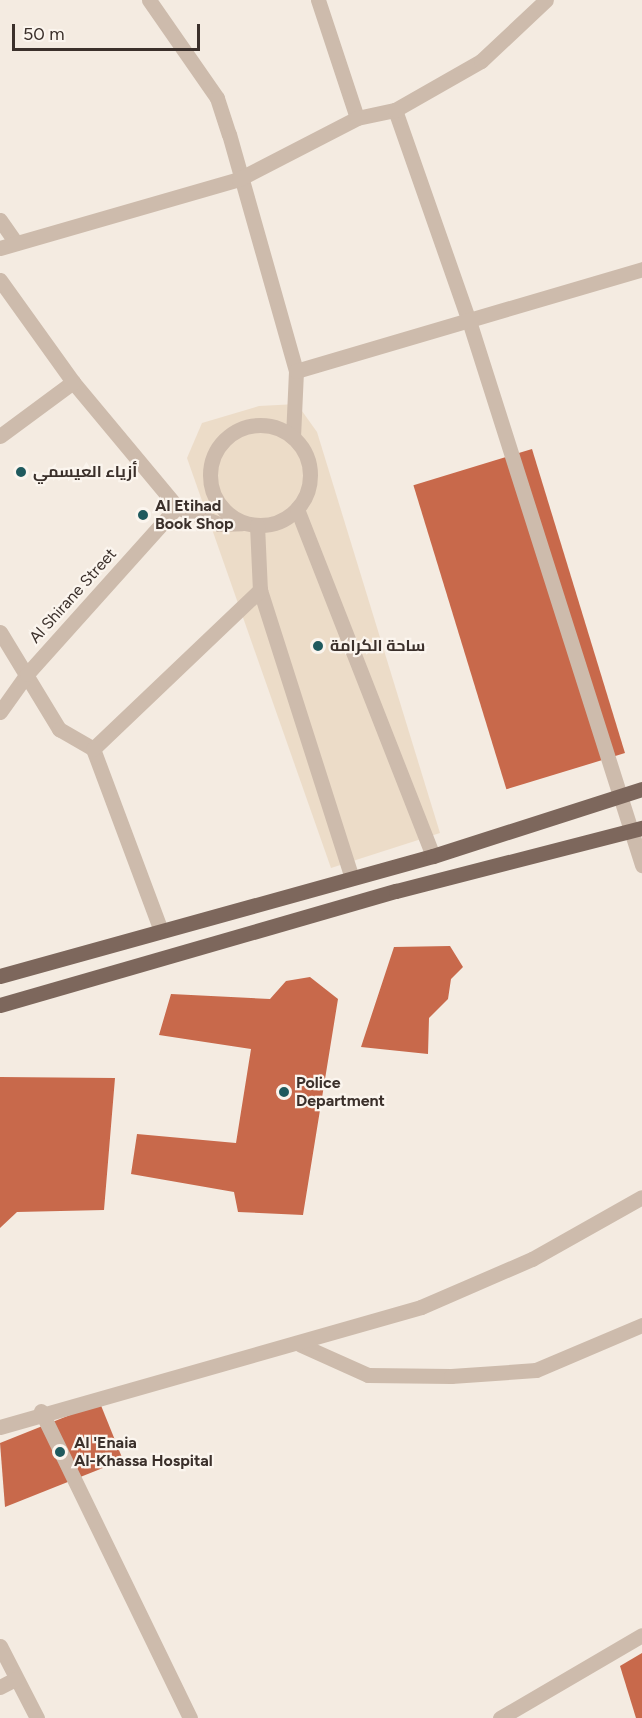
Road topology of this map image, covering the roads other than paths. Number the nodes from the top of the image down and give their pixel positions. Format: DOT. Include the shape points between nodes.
graph roads {
  1 [pos="149,0"];
  2 [pos="318,0"];
  3 [pos="546,0"];
  4 [pos="395,110"];
  5 [pos="357,118"];
  6 [pos="239,179"];
  7 [pos="0,220"];
  8 [pos="16,243"];
  9 [pos="0,248"];
  10 [pos="642,269"];
  11 [pos="0,280"];
  12 [pos="470,324"];
  13 [pos="296,371"];
  14 [pos="73,382"];
  15 [pos="0,436"];
  16 [pos="293,437"];
  17 [pos="177,507"];
  18 [pos="297,509"];
  19 [pos="250,524"];
  20 [pos="260,590"];
  21 [pos="0,632"];
  22 [pos="27,674"];
  23 [pos="0,712"];
  24 [pos="93,749"];
  25 [pos="642,789"];
  26 [pos="621,797"];
  27 [pos="636,830"];
  28 [pos="433,856"];
  29 [pos="642,865"];
  30 [pos="352,878"];
  31 [pos="160,928"];
  32 [pos="0,976"];
  33 [pos="0,1005"];
  34 [pos="642,1197"];
  35 [pos="642,1325"];
  36 [pos="302,1345"];
  37 [pos="41,1411"];
  38 [pos="0,1427"];
  39 [pos="642,1635"];
  40 [pos="0,1646"];
  41 [pos="15,1679"];
  42 [pos="0,1687"];
  43 [pos="37,1718"];
  44 [pos="190,1718"];
  45 [pos="500,1718"];
  1 -- 6 [label="street" via="217,98"];
  2 -- 5 [label="street"];
  3 -- 4 [label="street" via="481,61"];
  4 -- 5 [label="street"];
  4 -- 12 [label="street"];
  5 -- 6 [label="street"];
  6 -- 8 [label="street"];
  6 -- 13 [label="street"];
  7 -- 8 [label="street"];
  8 -- 9 [label="street"];
  10 -- 12 [label="street"];
  11 -- 14 [label="street"];
  12 -- 13 [label="street"];
  12 -- 26 [label="street"];
  13 -- 16 [label="street"];
  14 -- 15 [label="street"];
  14 -- 17 [label="street"];
  16 -- 18 [label="street" via="309,466 309,483"];
  16 -- 19 [label="street" via="254,426 231,434 219,446 212,461 213,492"];
  17 -- 19 [label="street" via="219,524"];
  17 -- 22 [label="street, Al Shirane Street"];
  18 -- 19 [label="street" via="272,524"];
  18 -- 28 [label="street"];
  19 -- 20 [label="street"];
  20 -- 24 [label="street"];
  20 -- 30 [label="street"];
  21 -- 22 [label="street"];
  22 -- 23 [label="street, Al Shirane Street"];
  22 -- 24 [label="street" via="59,729"];
  24 -- 31 [label="street"];
  25 -- 26 [label="main road"];
  26 -- 27 [label="street"];
  26 -- 28 [label="main road"];
  27 -- 29 [label="street"];
  27 -- 33 [label="main road" via="396,891"];
  28 -- 30 [label="main road"];
  30 -- 31 [label="main road"];
  31 -- 32 [label="main road"];
  34 -- 36 [label="street" via="600,1224 482,1281 421,1307"];
  35 -- 36 [label="street" via="536,1370 451,1376 369,1375"];
  36 -- 37 [label="street"];
  37 -- 38 [label="street"];
  37 -- 44 [label="street"];
  39 -- 45 [label="street"];
  40 -- 41 [label="street"];
  41 -- 42 [label="street"];
  41 -- 43 [label="street"];
}
